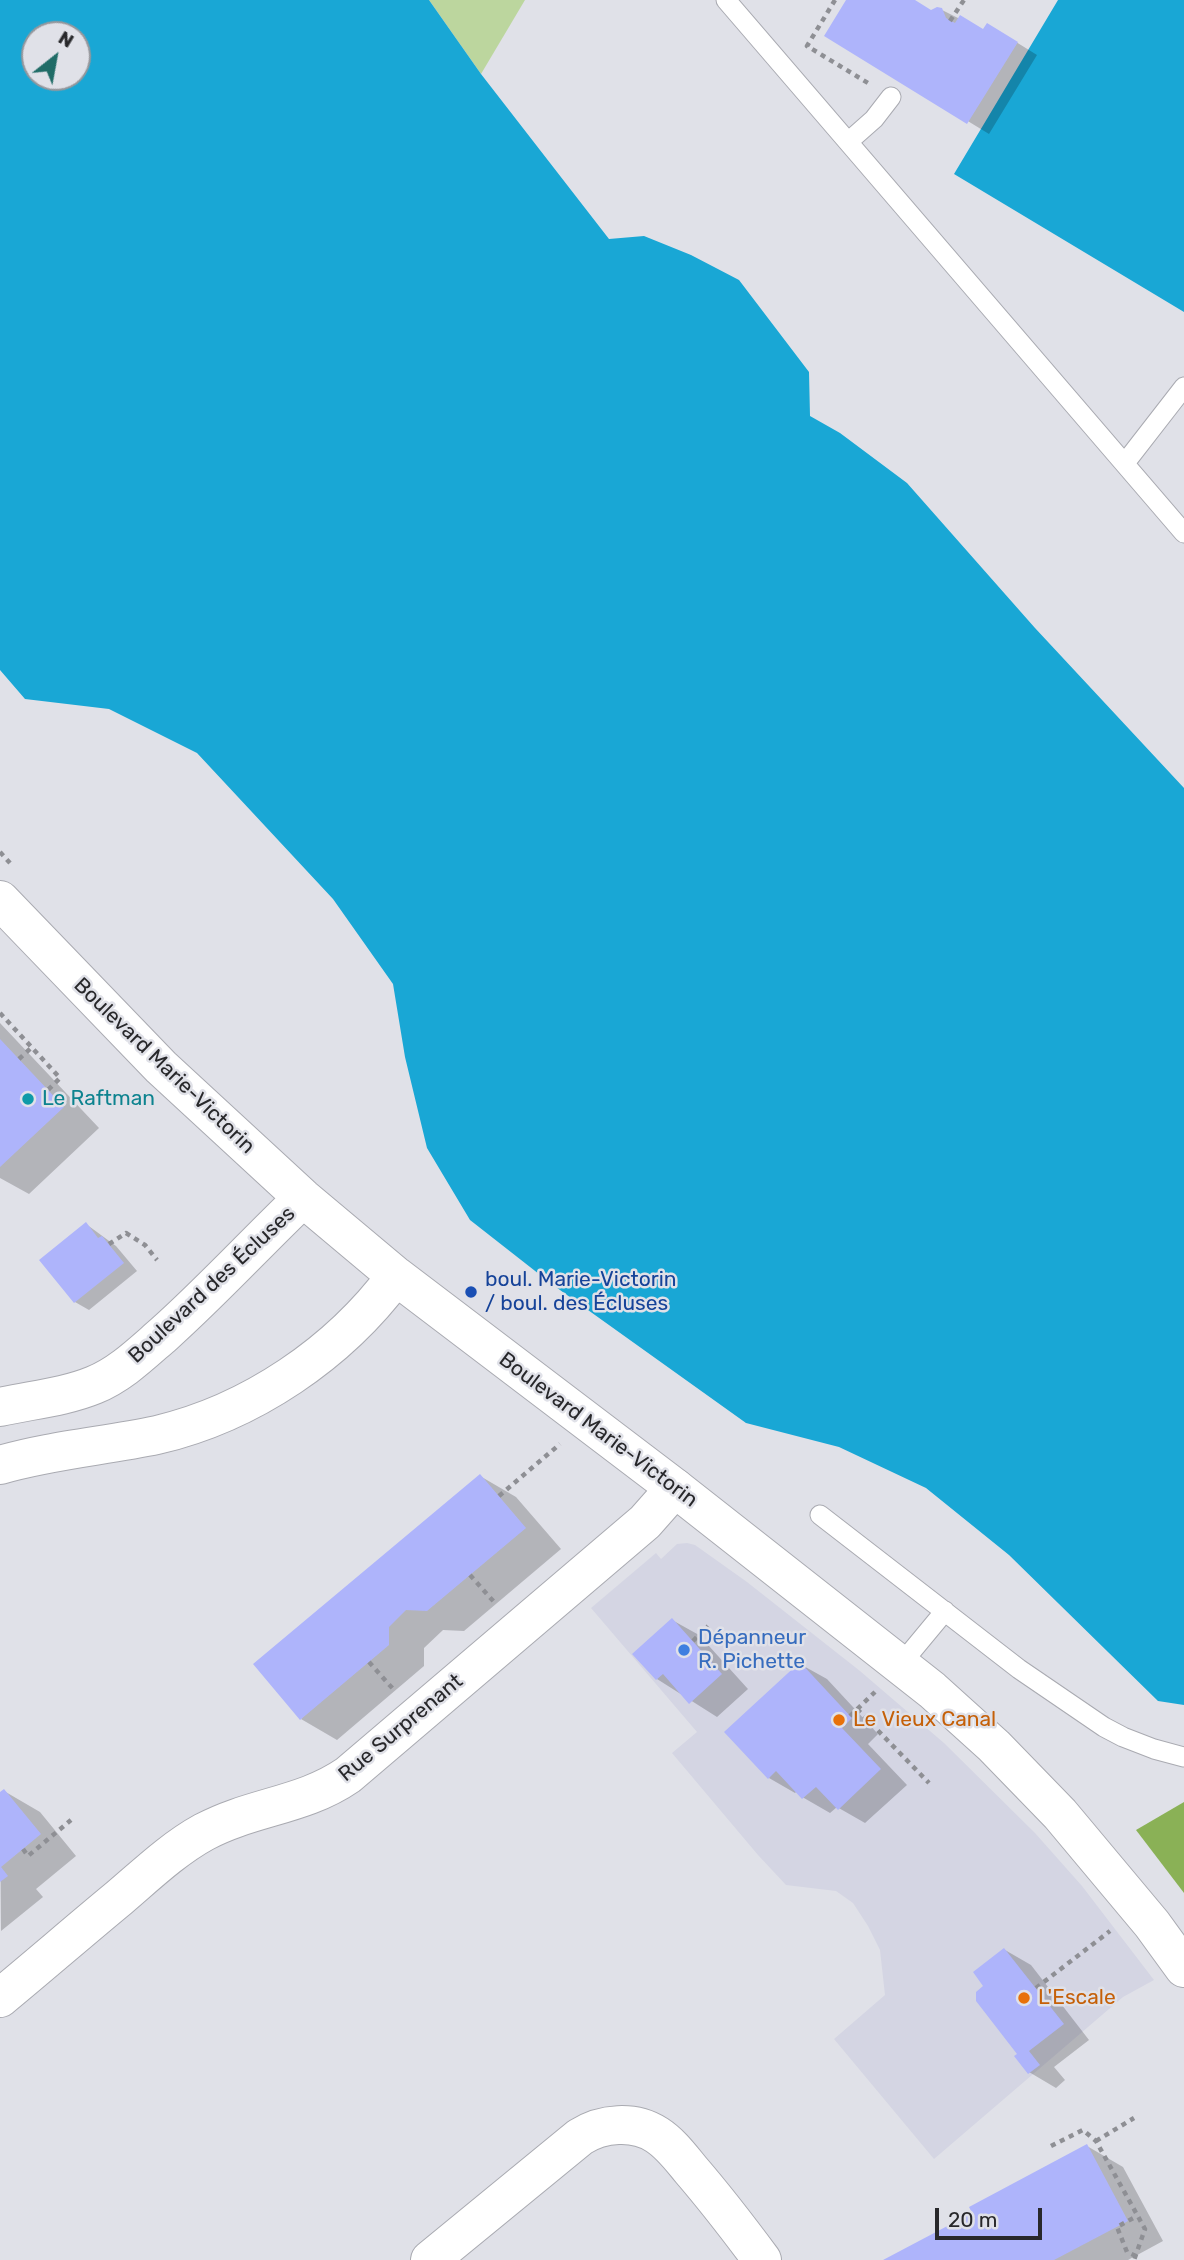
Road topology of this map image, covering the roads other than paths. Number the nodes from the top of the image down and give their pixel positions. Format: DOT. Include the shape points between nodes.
graph roads {
  1 [pos="726,0"];
  2 [pos="891,97"];
  3 [pos="848,142"];
  4 [pos="1184,387"];
  5 [pos="1125,463"];
  6 [pos="1184,533"];
  7 [pos="0,900"];
  8 [pos="303,1198"];
  9 [pos="396,1276"];
  10 [pos="0,1407"];
  11 [pos="0,1465"];
  12 [pos="675,1489"];
  13 [pos="820,1515"];
  14 [pos="945,1611"];
  15 [pos="892,1674"];
  16 [pos="1184,1757"];
  17 [pos="1184,1968"];
  18 [pos="0,1998"];
  19 [pos="430,2260"];
  20 [pos="762,2260"];
  1 -- 3 [label="lane"];
  2 -- 3 [label="lane"];
  3 -- 5 [label="lane"];
  4 -- 5 [label="lane"];
  5 -- 6 [label="lane"];
  7 -- 8 [label="street, Boulevard Marie-Victorin" via="152,1059"];
  8 -- 9 [label="street, Boulevard Marie-Victorin"];
  8 -- 10 [label="street, Boulevard des Écluses" via="183,1317 113,1375 71,1392"];
  9 -- 11 [label="street" via="370,1310 319,1355 227,1410 160,1434"];
  9 -- 12 [label="street, Boulevard Marie-Victorin"];
  12 -- 15 [label="street, Boulevard Marie-Victorin"];
  12 -- 18 [label="street, Rue Surprenant" via="645,1522 348,1774 328,1789 252,1811 201,1834"];
  13 -- 14 [label="lane"];
  14 -- 15 [label="lane"];
  14 -- 16 [label="lane" via="1104,1727"];
  15 -- 17 [label="street, Boulevard Marie-Victorin" via="993,1746 1060,1814"];
  19 -- 20 [label="street" via="580,2137 617,2125 644,2129 664,2141"];
}
